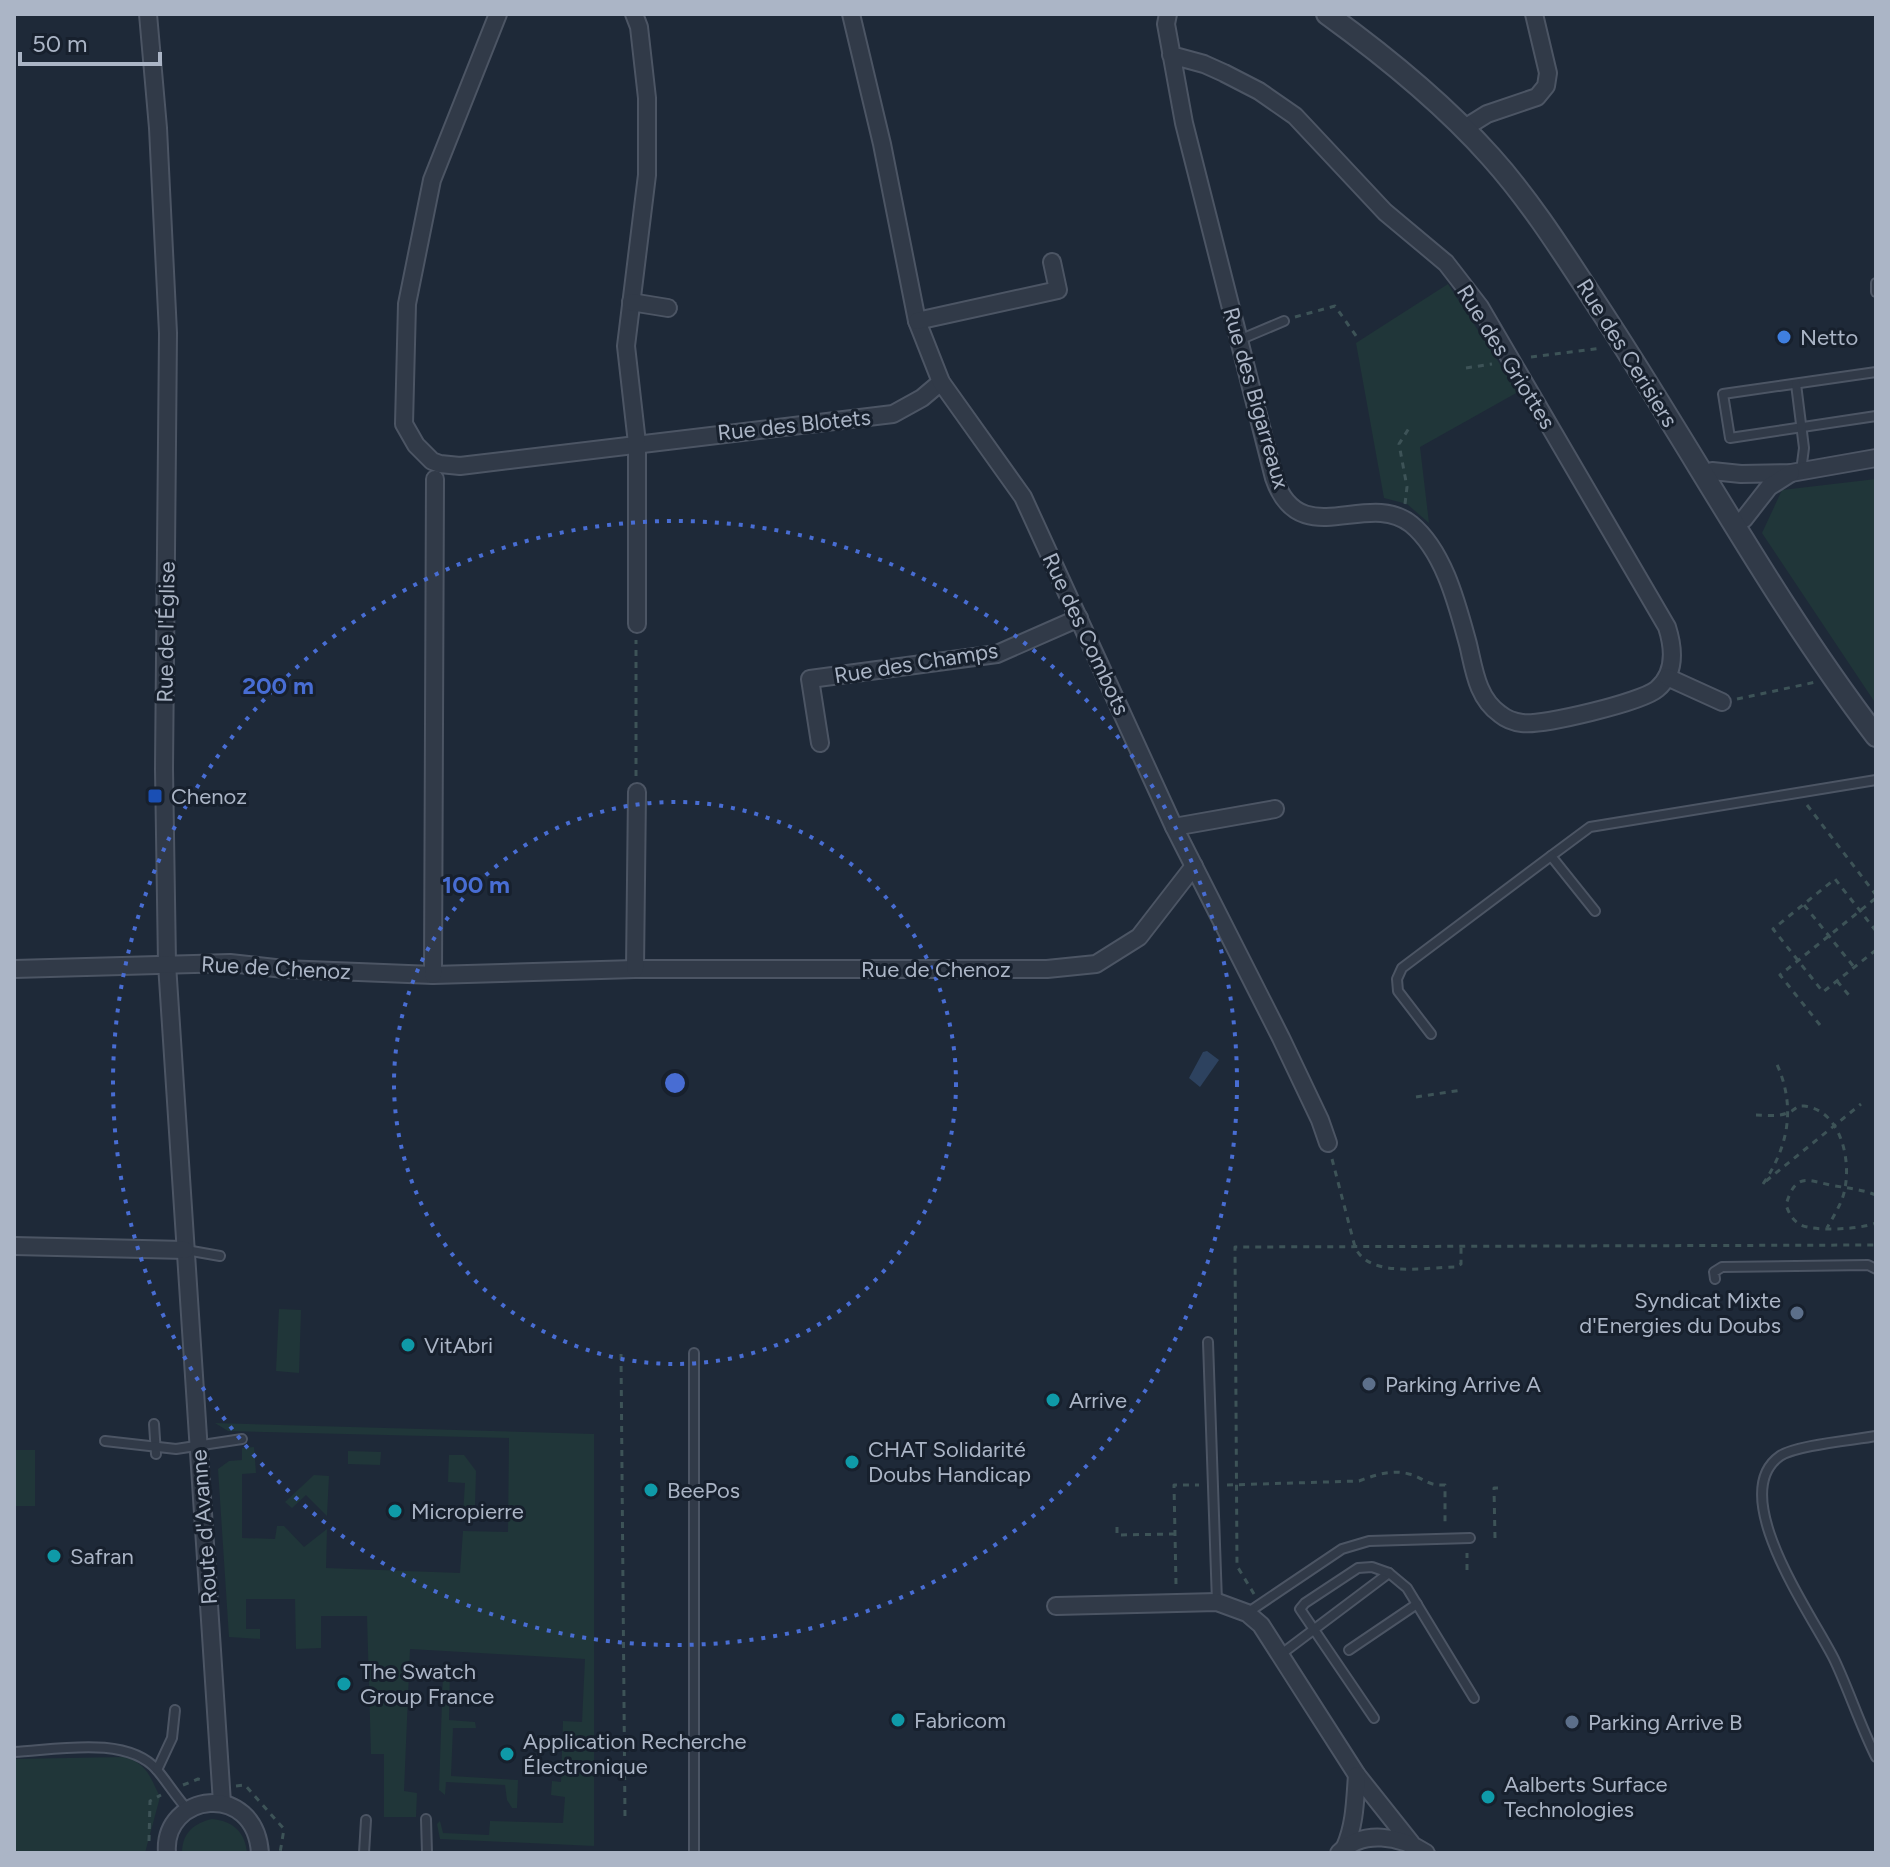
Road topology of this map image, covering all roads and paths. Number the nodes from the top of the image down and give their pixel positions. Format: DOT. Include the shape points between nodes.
graph roads {
  1 [pos="148,14"];
  2 [pos="498,14"];
  3 [pos="634,14"];
  4 [pos="851,14"];
  5 [pos="1168,14"];
  6 [pos="1327,14"];
  7 [pos="1534,14"];
  8 [pos="1171,55"];
  9 [pos="1463,129"];
  10 [pos="1052,262"];
  11 [pos="1876,283"];
  12 [pos="1876,292"];
  13 [pos="631,302"];
  14 [pos="668,308"];
  15 [pos="917,321"];
  16 [pos="1284,321"];
  17 [pos="1239,340"];
  18 [pos="1359,340"];
  19 [pos="1621,342"];
  20 [pos="1512,361"];
  21 [pos="1466,368"];
  22 [pos="1876,372"];
  23 [pos="941,382"];
  24 [pos="1796,384"];
  25 [pos="1876,416"];
  26 [pos="1411,425"];
  27 [pos="1802,428"];
  28 [pos="637,443"];
  29 [pos="1876,458"];
  30 [pos="438,472"];
  31 [pos="1796,472"];
  32 [pos="1703,474"];
  33 [pos="1400,518"];
  34 [pos="1734,524"];
  35 [pos="1079,618"];
  36 [pos="637,624"];
  37 [pos="1667,677"];
  38 [pos="1832,678"];
  39 [pos="1722,702"];
  40 [pos="1876,736"];
  41 [pos="820,743"];
  42 [pos="1876,780"];
  43 [pos="637,792"];
  44 [pos="1797,793"];
  45 [pos="1275,809"];
  46 [pos="1174,827"];
  47 [pos="1551,856"];
  48 [pos="1194,866"];
  49 [pos="1876,896"];
  50 [pos="1804,904"];
  51 [pos="1595,911"];
  52 [pos="1860,911"];
  53 [pos="1876,931"];
  54 [pos="1829,936"];
  55 [pos="1876,950"];
  56 [pos="1798,960"];
  57 [pos="167,964"];
  58 [pos="1854,967"];
  59 [pos="14,969"];
  60 [pos="635,969"];
  61 [pos="433,975"];
  62 [pos="1837,981"];
  63 [pos="1852,999"];
  64 [pos="1820,1025"];
  65 [pos="1431,1034"];
  66 [pos="1775,1060"];
  67 [pos="1462,1090"];
  68 [pos="1416,1097"];
  69 [pos="1861,1104"];
  70 [pos="1788,1113"];
  71 [pos="1756,1115"];
  72 [pos="1833,1125"];
  73 [pos="1328,1143"];
  74 [pos="1846,1187"];
  75 [pos="1876,1195"];
  76 [pos="1876,1223"];
  77 [pos="1827,1228"];
  78 [pos="1876,1245"];
  79 [pos="14,1246"];
  80 [pos="1461,1246"];
  81 [pos="1355,1247"];
  82 [pos="185,1250"];
  83 [pos="220,1256"];
  84 [pos="1876,1269"];
  85 [pos="1715,1279"];
  86 [pos="1208,1342"];
  87 [pos="694,1353"];
  88 [pos="621,1354"];
  89 [pos="154,1424"];
  90 [pos="1876,1436"];
  91 [pos="242,1439"];
  92 [pos="105,1441"];
  93 [pos="199,1445"];
  94 [pos="156,1451"];
  95 [pos="1237,1484"];
  96 [pos="1212,1485"];
  97 [pos="1445,1485"];
  98 [pos="1498,1488"];
  99 [pos="1117,1527"];
  100 [pos="1175,1534"];
  101 [pos="1470,1538"];
  102 [pos="1495,1538"];
  103 [pos="1389,1573"];
  104 [pos="1217,1602"];
  105 [pos="1177,1604"];
  106 [pos="1417,1604"];
  107 [pos="1056,1606"];
  108 [pos="1253,1608"];
  109 [pos="1313,1629"];
  110 [pos="1349,1650"];
  111 [pos="1280,1655"];
  112 [pos="1474,1698"];
  113 [pos="175,1710"];
  114 [pos="1374,1718"];
  115 [pos="14,1752"];
  116 [pos="1876,1757"];
  117 [pos="157,1770"];
  118 [pos="1357,1775"];
  119 [pos="150,1801"];
  120 [pos="222,1803"];
  121 [pos="188,1810"];
  122 [pos="625,1818"];
  123 [pos="426,1819"];
  124 [pos="366,1820"];
  125 [pos="1411,1843"];
  126 [pos="1342,1850"];
  127 [pos="149,1853"];
  128 [pos="167,1853"];
  129 [pos="260,1853"];
  130 [pos="364,1853"];
  131 [pos="427,1853"];
  132 [pos="694,1853"];
  133 [pos="1426,1853"];
  1 -- 57 [label="street, Rue de l'Église" via="168,333"];
  2 -- 30 [label="street" via="432,180 407,304 404,424"];
  3 -- 13 [label="street" via="647,98 647,175"];
  4 -- 15 [label="street, Rue des Combots"];
  5 -- 8 [label="street, Rue des Bigarreaux"];
  6 -- 9 [label="street, Rue des Cerisiers" via="1404,73"];
  7 -- 9 [label="street" via="1548,73 1546,86 1537,97 1487,114"];
  8 -- 17 [label="street, Rue des Bigarreaux"];
  8 -- 20 [label="street, Rue des Griottes" via="1224,73 1295,116 1385,212 1446,263"];
  9 -- 19 [label="street, Rue des Cerisiers" via="1514,184"];
  10 -- 15 [label="street" via="1058,290"];
  11 -- 12 [label="lane"];
  13 -- 14 [label="street"];
  13 -- 28 [label="street" via="626,346"];
  15 -- 23 [label="street, Rue des Combots"];
  16 -- 17 [label="lane"];
  16 -- 18 [label="path" via="1335,306"];
  17 -- 33 [label="street, Rue des Bigarreaux" via="1274,478 1286,500 1310,517 1386,513"];
  19 -- 20 [label="path"];
  19 -- 32 [label="street, Rue des Cerisiers"];
  20 -- 21 [label="path"];
  20 -- 37 [label="street, Rue des Griottes" via="1667,627 1673,652"];
  22 -- 24 [label="lane"];
  23 -- 28 [label="street, Rue des Blotets" via="893,414"];
  23 -- 35 [label="street, Rue des Combots" via="1023,497"];
  24 -- 27 [label="lane"];
  24 -- 27 [label="lane" via="1723,394 1730,438"];
  25 -- 27 [label="lane"];
  26 -- 33 [label="path" via="1399,444 1407,487"];
  27 -- 31 [label="lane" via="1804,448"];
  28 -- 30 [label="street, Rue des Blotets"];
  28 -- 36 [label="street"];
  29 -- 31 [label="street"];
  30 -- 61 [label="street"];
  31 -- 32 [label="street"];
  31 -- 34 [label="street" via="1769,487"];
  32 -- 34 [label="street, Rue des Cerisiers"];
  33 -- 37 [label="street" via="1432,550 1456,601 1479,689 1510,720 1533,724 1631,702 1657,690"];
  34 -- 38 [label="street, Rue des Cerisiers"];
  35 -- 41 [label="street, Rue des Champs" via="997,654 810,679"];
  35 -- 46 [label="street, Rue des Combots"];
  36 -- 43 [label="path"];
  37 -- 39 [label="street"];
  38 -- 39 [label="path"];
  38 -- 40 [label="street, Rue des Cerisiers"];
  42 -- 44 [label="lane"];
  43 -- 60 [label="street"];
  44 -- 47 [label="lane" via="1590,827"];
  44 -- 49 [label="path"];
  45 -- 46 [label="street"];
  46 -- 48 [label="street, Rue des Combots"];
  47 -- 51 [label="lane"];
  47 -- 65 [label="lane" via="1402,968 1398,991"];
  48 -- 60 [label="street, Rue de Chenoz" via="1139,937 1096,964 1047,969"];
  48 -- 73 [label="street, Rue des Combots"];
  49 -- 52 [label="path"];
  50 -- 52 [label="path" via="1835,879"];
  50 -- 54 [label="path"];
  50 -- 56 [label="path" via="1773,929"];
  52 -- 53 [label="path"];
  52 -- 54 [label="path"];
  54 -- 56 [label="path"];
  54 -- 58 [label="path"];
  55 -- 58 [label="path"];
  56 -- 62 [label="path" via="1823,992"];
  56 -- 64 [label="path" via="1780,975"];
  57 -- 59 [label="street, Rue de Chenoz"];
  57 -- 61 [label="street, Rue de Chenoz"];
  57 -- 82 [label="street, Rue de l'Église"];
  58 -- 62 [label="path"];
  60 -- 61 [label="street, Rue de Chenoz"];
  62 -- 63 [label="path"];
  66 -- 70 [label="path"];
  67 -- 68 [label="path"];
  69 -- 72 [label="path"];
  70 -- 71 [label="path"];
  70 -- 72 [label="path" via="1805,1106"];
  70 -- 72 [label="path" via="1778,1162 1763,1184"];
  72 -- 74 [label="path" via="1847,1163"];
  73 -- 81 [label="path"];
  74 -- 75 [label="path"];
  74 -- 77 [label="path"];
  74 -- 77 [label="path" via="1803,1179 1789,1195 1786,1205 1799,1224"];
  76 -- 77 [label="path"];
  78 -- 80 [label="path"];
  79 -- 82 [label="street"];
  80 -- 81 [label="path"];
  80 -- 81 [label="path" via="1461,1264 1456,1267 1380,1268 1359,1257"];
  81 -- 95 [label="path" via="1235,1247"];
  82 -- 83 [label="lane"];
  82 -- 93 [label="street, Route d'Avanne"];
  84 -- 85 [label="lane" via="1722,1267 1714,1272"];
  86 -- 96 [label="lane"];
  87 -- 132 [label="lane"];
  88 -- 122 [label="path"];
  89 -- 94 [label="lane"];
  90 -- 116 [label="lane" via="1780,1456 1762,1484 1777,1553 1835,1661"];
  91 -- 93 [label="lane"];
  92 -- 94 [label="lane"];
  93 -- 94 [label="lane"];
  93 -- 120 [label="street, Route d'Avanne"];
  95 -- 96 [label="path"];
  95 -- 97 [label="path" via="1359,1481 1379,1473 1409,1474 1431,1486"];
  95 -- 108 [label="path" via="1237,1566"];
  96 -- 100 [label="path" via="1174,1485"];
  96 -- 104 [label="lane"];
  98 -- 102 [label="path"];
  99 -- 100 [label="path" via="1117,1535"];
  100 -- 105 [label="path"];
  101 -- 108 [label="lane" via="1369,1541 1342,1549"];
  103 -- 106 [label="lane"];
  103 -- 109 [label="lane"];
  103 -- 109 [label="lane" via="1358,1568 1305,1603 1301,1614"];
  104 -- 105 [label="street"];
  104 -- 108 [label="street"];
  105 -- 107 [label="street"];
  106 -- 110 [label="lane"];
  106 -- 112 [label="lane"];
  108 -- 111 [label="street"];
  109 -- 111 [label="lane"];
  109 -- 114 [label="lane"];
  111 -- 118 [label="street"];
  113 -- 117 [label="lane" via="172,1738"];
  115 -- 117 [label="lane" via="118,1748 140,1755"];
  117 -- 121 [label="lane"];
  118 -- 125 [label="street"];
  118 -- 126 [label="street" via="1355,1812"];
  119 -- 127 [label="path"];
  120 -- 121 [label="street"];
  120 -- 129 [label="street" via="253,1825"];
  121 -- 128 [label="street" via="170,1833"];
  123 -- 131 [label="lane"];
  124 -- 130 [label="lane"];
  125 -- 126 [label="street" via="1390,1837 1365,1839"];
  125 -- 133 [label="street"];
}
